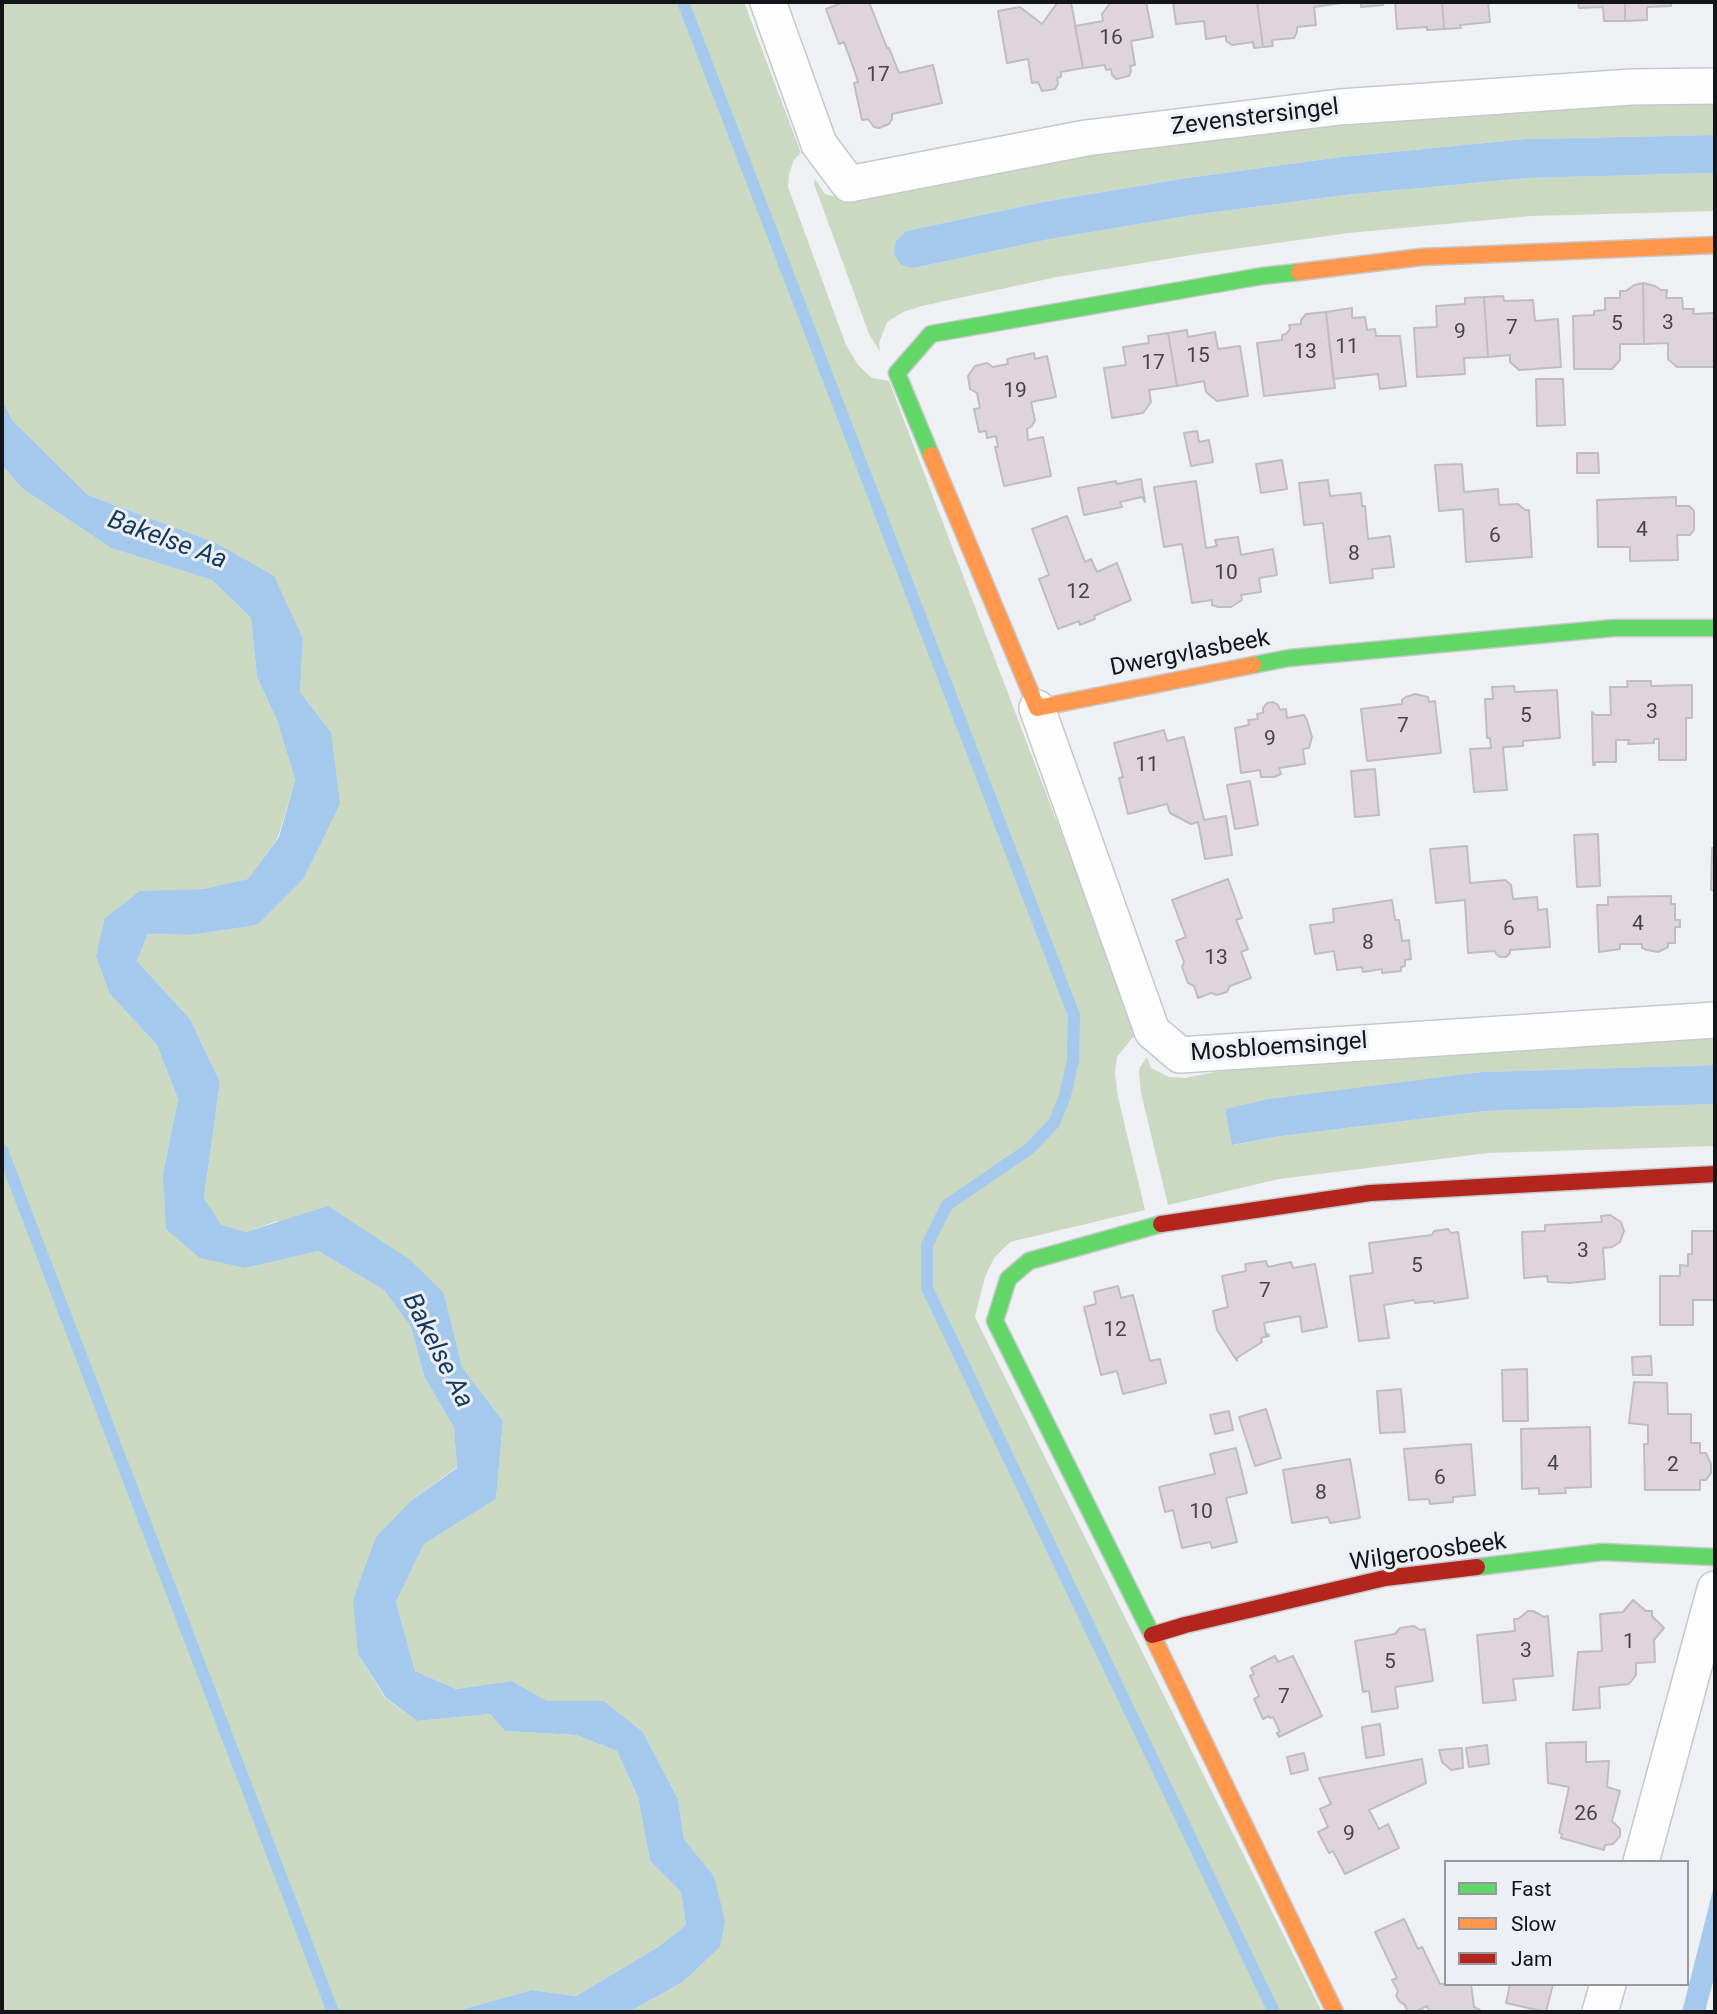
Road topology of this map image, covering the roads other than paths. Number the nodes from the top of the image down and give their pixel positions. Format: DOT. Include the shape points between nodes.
graph roads {
  1 [pos="768,2"];
  2 [pos="1715,86"];
  3 [pos="1715,245"];
  4 [pos="1715,628"];
  5 [pos="1037,708"];
  6 [pos="1715,1020"];
  7 [pos="1715,1174"];
  8 [pos="1715,1557"];
  9 [pos="1715,1589"];
  10 [pos="1152,1635"];
  11 [pos="1642,1860"];
  12 [pos="1607,1986"];
  13 [pos="1335,2012"];
  14 [pos="1600,2012"];
  1 -- 2 [label="street, Zevenstersingel" via="819,144 849,184 1086,138 1340,107"];
  3 -- 5 [label="street" via="1422,257 1262,276 931,334 897,373"];
  4 -- 5 [label="street, Dwergvlasbeek" via="1614,628 1289,658"];
  5 -- 6 [label="street, Mosbloemsingel" via="1152,1031 1180,1055"];
  7 -- 10 [label="street" via="1370,1193 1163,1224 1029,1262 1008,1279 995,1321"];
  8 -- 10 [label="street, Wilgeroosbeek" via="1602,1552 1385,1578"];
  9 -- 11 [label="street"];
  10 -- 13 [label="street"];
  12 -- 14 [label="street"];
}
